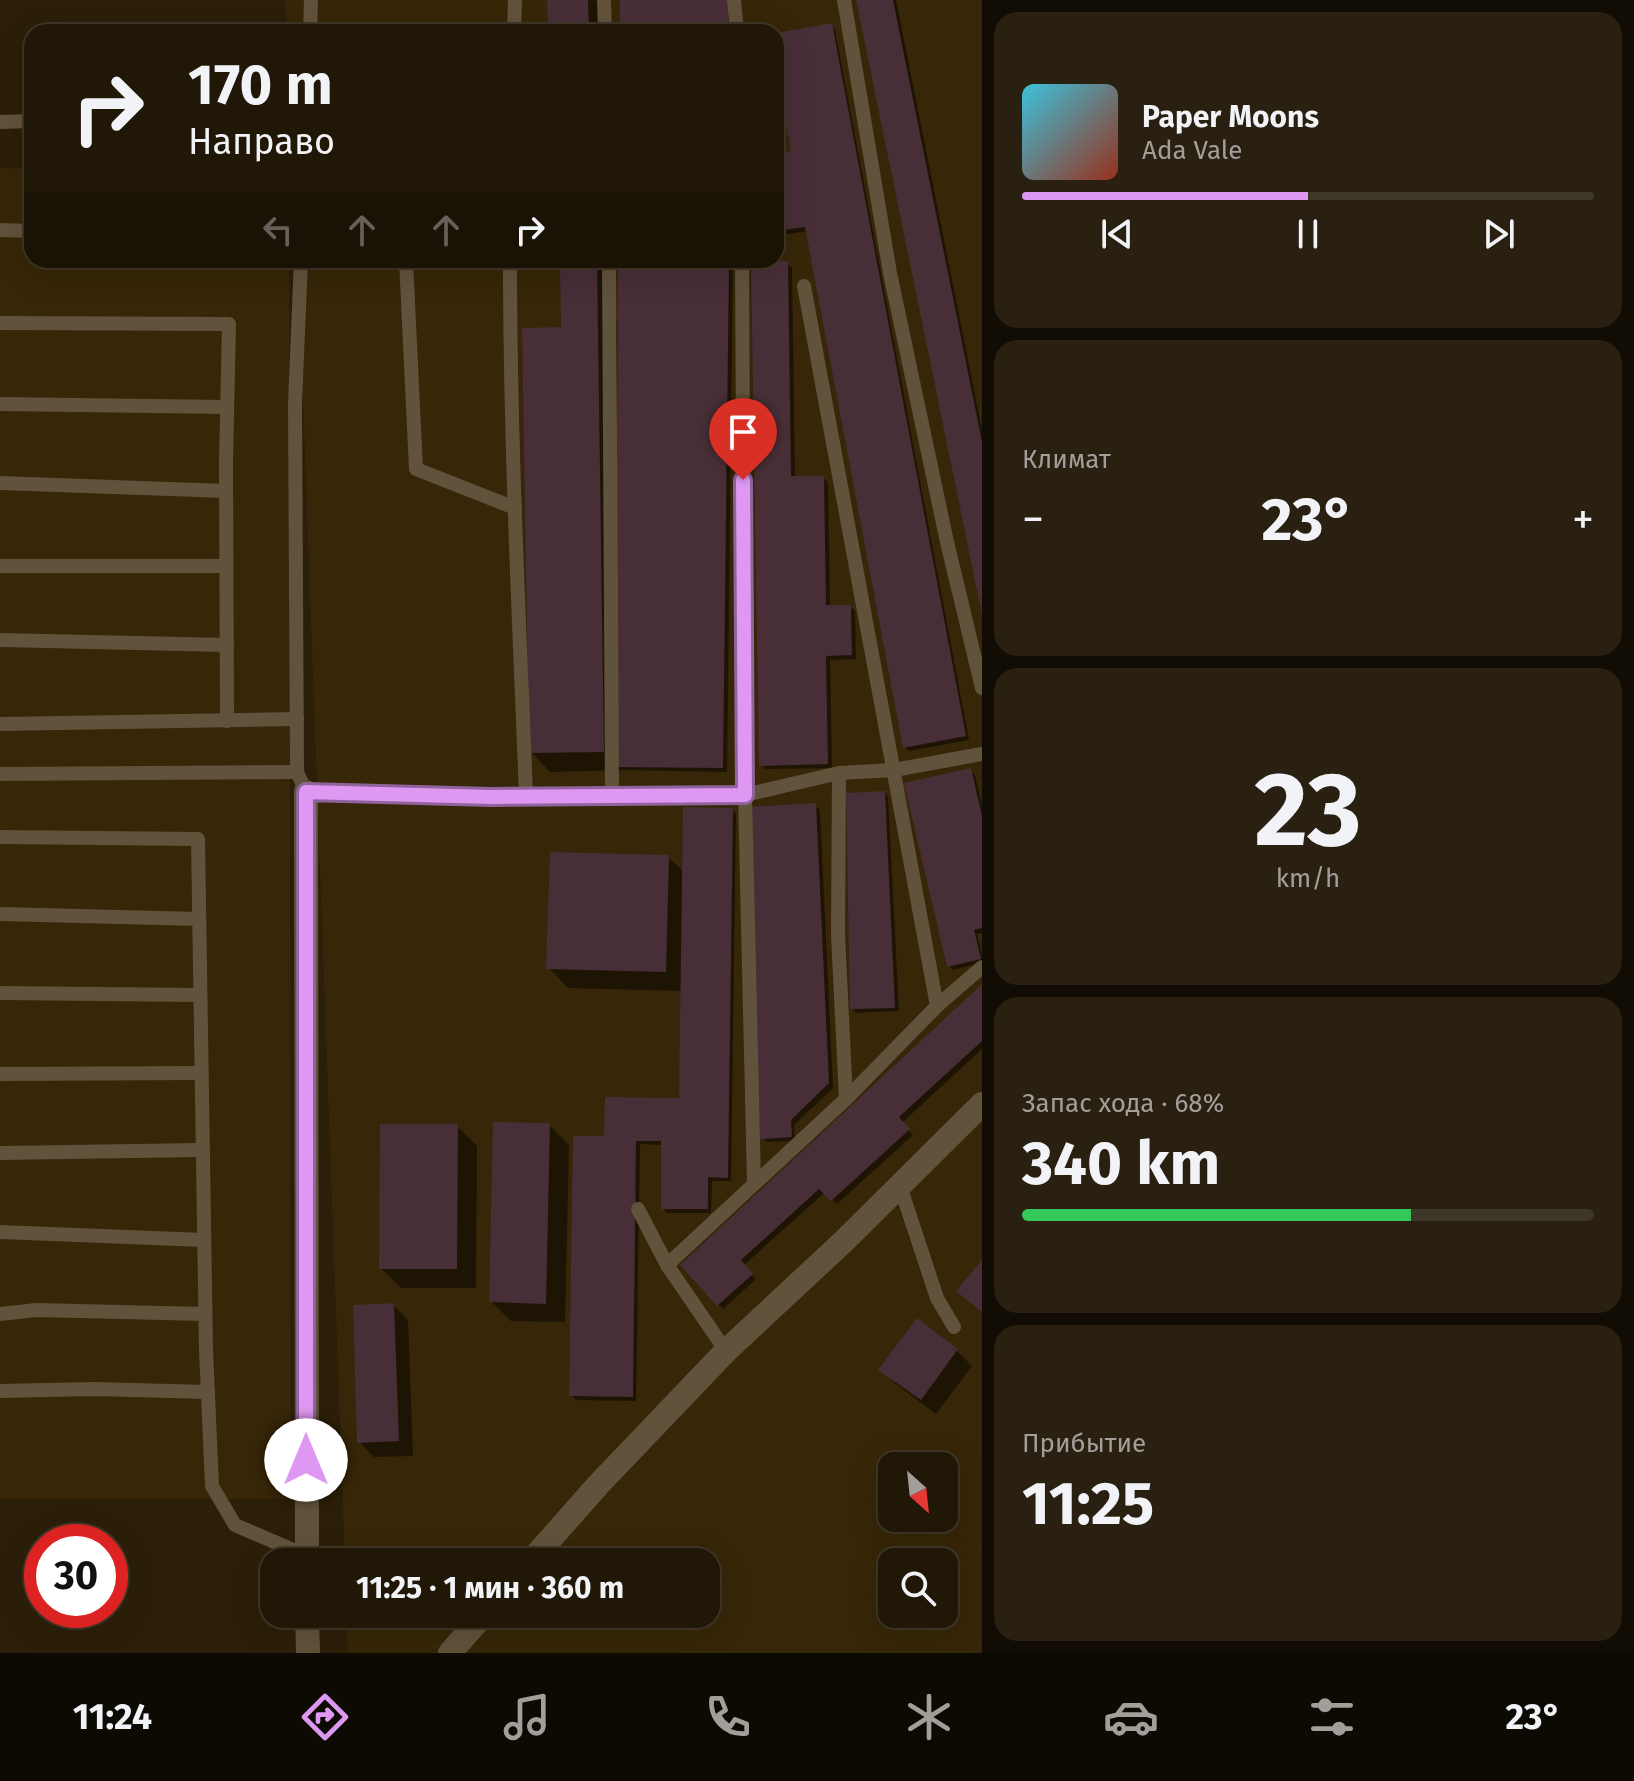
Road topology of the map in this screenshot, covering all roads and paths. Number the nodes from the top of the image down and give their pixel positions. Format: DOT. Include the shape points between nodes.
graph roads {
  1 [pos="311,0"];
  2 [pos="515,0"];
  3 [pos="604,0"];
  4 [pos="734,0"];
  5 [pos="844,0"];
  6 [pos="310,24"];
  7 [pos="514,24"];
  8 [pos="605,24"];
  9 [pos="736,24"];
  10 [pos="24,121"];
  11 [pos="0,122"];
  12 [pos="0,230"];
  13 [pos="24,231"];
  14 [pos="301,268"];
  15 [pos="406,268"];
  16 [pos="510,268"];
  17 [pos="609,268"];
  18 [pos="742,268"];
  19 [pos="804,286"];
  20 [pos="0,323"];
  21 [pos="0,404"];
  22 [pos="227,407"];
  23 [pos="0,483"];
  24 [pos="226,491"];
  25 [pos="515,508"];
  26 [pos="0,566"];
  27 [pos="226,566"];
  28 [pos="0,640"];
  29 [pos="227,645"];
  30 [pos="982,688"];
  31 [pos="297,719"];
  32 [pos="227,721"];
  33 [pos="0,724"];
  34 [pos="982,754"];
  35 [pos="894,770"];
  36 [pos="839,773"];
  37 [pos="0,774"];
  38 [pos="302,782"];
  39 [pos="526,795"];
  40 [pos="612,795"];
  41 [pos="745,795"];
  42 [pos="0,837"];
  43 [pos="0,914"];
  44 [pos="199,919"];
  45 [pos="982,967"];
  46 [pos="0,993"];
  47 [pos="200,995"];
  48 [pos="937,1006"];
  49 [pos="201,1073"];
  50 [pos="0,1074"];
  51 [pos="846,1099"];
  52 [pos="982,1104"];
  53 [pos="202,1150"];
  54 [pos="0,1153"];
  55 [pos="754,1184"];
  56 [pos="900,1186"];
  57 [pos="638,1209"];
  58 [pos="0,1232"];
  59 [pos="204,1240"];
  60 [pos="667,1265"];
  61 [pos="0,1314"];
  62 [pos="205,1314"];
  63 [pos="954,1327"];
  64 [pos="726,1351"];
  65 [pos="0,1391"];
  66 [pos="208,1392"];
  67 [pos="284,1548"];
  68 [pos="307,1548"];
  69 [pos="542,1548"];
  70 [pos="307,1628"];
  71 [pos="472,1628"];
  72 [pos="308,1653"];
  73 [pos="450,1653"];
  1 -- 6 [label="lane"];
  2 -- 7 [label="lane"];
  3 -- 8 [label="lane"];
  4 -- 9 [label="lane"];
  5 -- 30 [label="lane" via="890,273"];
  10 -- 11 [label="lane"];
  12 -- 13 [label="lane"];
  14 -- 31 [label="lane" via="295,403"];
  15 -- 25 [label="lane" via="416,469"];
  16 -- 25 [label="lane"];
  17 -- 40 [label="lane"];
  18 -- 41 [label="lane"];
  19 -- 35 [label="lane"];
  20 -- 22 [label="lane" via="229,324"];
  21 -- 22 [label="lane"];
  22 -- 24 [label="lane"];
  23 -- 24 [label="lane"];
  24 -- 27 [label="lane"];
  25 -- 39 [label="lane"];
  26 -- 27 [label="lane"];
  27 -- 29 [label="lane"];
  28 -- 29 [label="lane"];
  29 -- 32 [label="lane"];
  31 -- 32 [label="lane"];
  31 -- 38 [label="lane"];
  32 -- 33 [label="lane"];
  34 -- 35 [label="lane"];
  35 -- 36 [label="lane"];
  35 -- 48 [label="lane"];
  36 -- 41 [label="lane"];
  36 -- 51 [label="lane" via="838,935"];
  37 -- 38 [label="lane"];
  38 -- 39 [label="lane"];
  38 -- 68 [label="street"];
  39 -- 40 [label="lane"];
  40 -- 41 [label="lane"];
  41 -- 55 [label="lane"];
  42 -- 44 [label="lane" via="198,839"];
  43 -- 44 [label="lane"];
  44 -- 47 [label="lane"];
  45 -- 48 [label="lane"];
  46 -- 47 [label="lane"];
  47 -- 49 [label="lane"];
  48 -- 51 [label="lane"];
  49 -- 50 [label="lane"];
  49 -- 53 [label="lane"];
  51 -- 55 [label="lane"];
  52 -- 56 [label="street"];
  53 -- 54 [label="lane"];
  53 -- 59 [label="lane"];
  55 -- 60 [label="lane"];
  56 -- 63 [label="lane" via="937,1298"];
  56 -- 64 [label="street"];
  57 -- 60 [label="lane"];
  58 -- 59 [label="lane"];
  59 -- 62 [label="lane"];
  60 -- 64 [label="lane"];
  61 -- 62 [label="lane"];
  62 -- 66 [label="lane"];
  64 -- 69 [label="street"];
  65 -- 66 [label="lane"];
  66 -- 67 [label="lane" via="212,1486 235,1525"];
  70 -- 72 [label="street"];
  71 -- 73 [label="street"];
}
